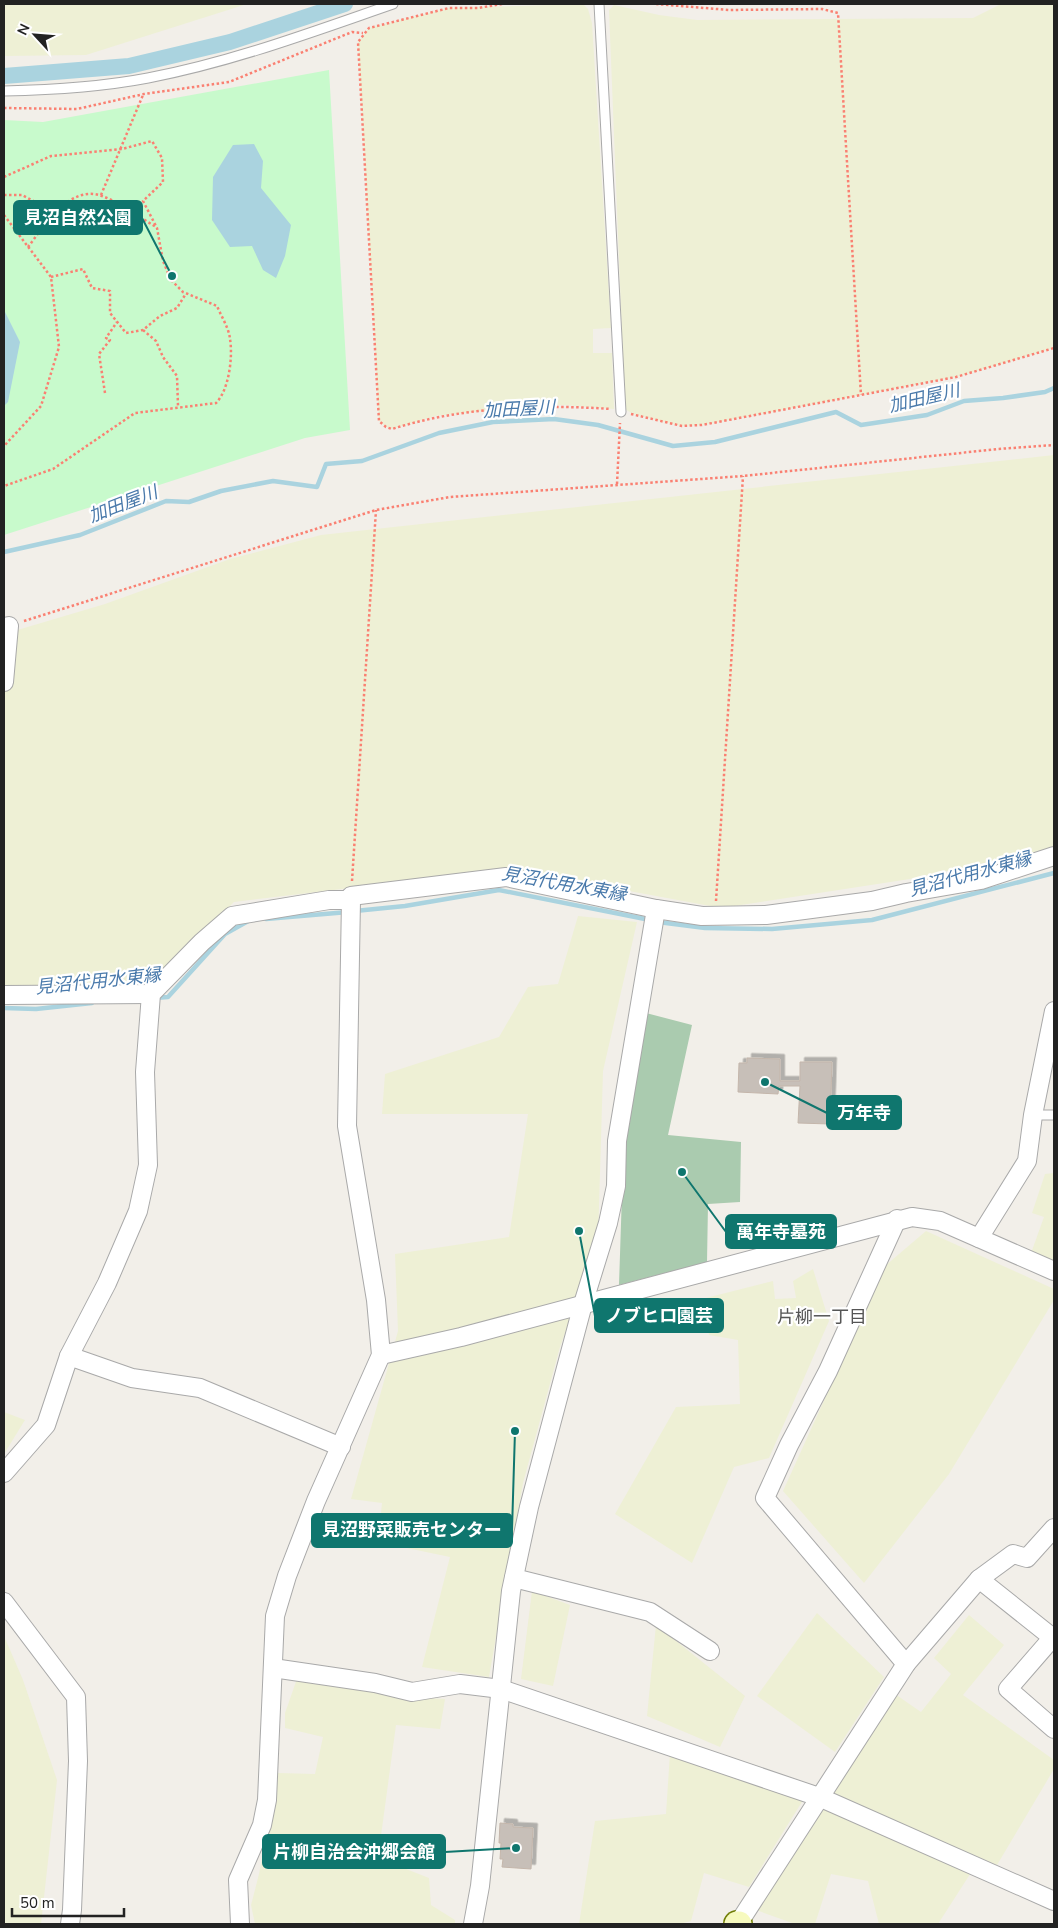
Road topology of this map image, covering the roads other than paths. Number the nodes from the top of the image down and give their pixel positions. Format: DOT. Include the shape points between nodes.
graph roads {
  1 [pos="393,4"];
  2 [pos="599,4"];
  3 [pos="4,91"];
  4 [pos="621,416"];
  5 [pos="7,627"];
  6 [pos="4,682"];
  7 [pos="1054,856"];
  8 [pos="352,896"];
  9 [pos="656,909"];
  10 [pos="151,994"];
  11 [pos="4,995"];
  12 [pos="1054,1010"];
  13 [pos="1051,1047"];
  14 [pos="1033,1115"];
  15 [pos="1054,1115"];
  16 [pos="898,1219"];
  17 [pos="979,1238"];
  18 [pos="1054,1271"];
  19 [pos="583,1304"];
  20 [pos="381,1355"];
  21 [pos="68,1356"];
  22 [pos="341,1447"];
  23 [pos="4,1473"];
  24 [pos="1054,1528"];
  25 [pos="514,1578"];
  26 [pos="979,1579"];
  27 [pos="4,1602"];
  28 [pos="1054,1637"];
  29 [pos="710,1651"];
  30 [pos="906,1664"];
  31 [pos="273,1668"];
  32 [pos="501,1689"];
  33 [pos="1054,1728"];
  34 [pos="819,1798"];
  35 [pos="1054,1901"];
  36 [pos="70,1924"];
  37 [pos="240,1924"];
  38 [pos="473,1924"];
  39 [pos="738,1924"];
  1 -- 3 [label="lane" via="270,47 168,74 61,89"];
  2 -- 4 [label="lane"];
  5 -- 6 [label="street"];
  7 -- 9 [label="street" via="981,880 872,901 766,915 702,916"];
  8 -- 9 [label="street" via="506,876"];
  9 -- 19 [label="street" via="617,1141 616,1186"];
  10 -- 11 [label="street"];
  10 -- 20 [label="street" via="232,916 330,900 351,900 347,1126 376,1300"];
  10 -- 21 [label="street" via="144,1072 148,1165 138,1211 107,1282"];
  12 -- 13 [label="street"];
  13 -- 14 [label="street"];
  14 -- 15 [label="lane"];
  14 -- 17 [label="street" via="1027,1161"];
  16 -- 17 [label="street" via="912,1217 940,1221"];
  16 -- 19 [label="street"];
  16 -- 30 [label="street" via="765,1498"];
  17 -- 18 [label="street"];
  19 -- 20 [label="street"];
  19 -- 25 [label="street" via="529,1507"];
  20 -- 22 [label="street"];
  21 -- 22 [label="street" via="132,1378 200,1388"];
  21 -- 23 [label="street" via="46,1425"];
  22 -- 31 [label="street" via="287,1576 275,1616"];
  24 -- 26 [label="street" via="1027,1558 1013,1554"];
  25 -- 29 [label="street" via="650,1612"];
  25 -- 32 [label="street"];
  26 -- 28 [label="street"];
  26 -- 30 [label="street"];
  27 -- 36 [label="street" via="76,1697 78,1761"];
  28 -- 33 [label="street" via="1008,1689"];
  30 -- 34 [label="street"];
  31 -- 32 [label="street" via="375,1683 412,1692 460,1684"];
  31 -- 37 [label="street" via="267,1800 262,1825 238,1880"];
  32 -- 34 [label="street"];
  32 -- 38 [label="street"];
  34 -- 35 [label="street"];
  34 -- 39 [label="street"];
}
